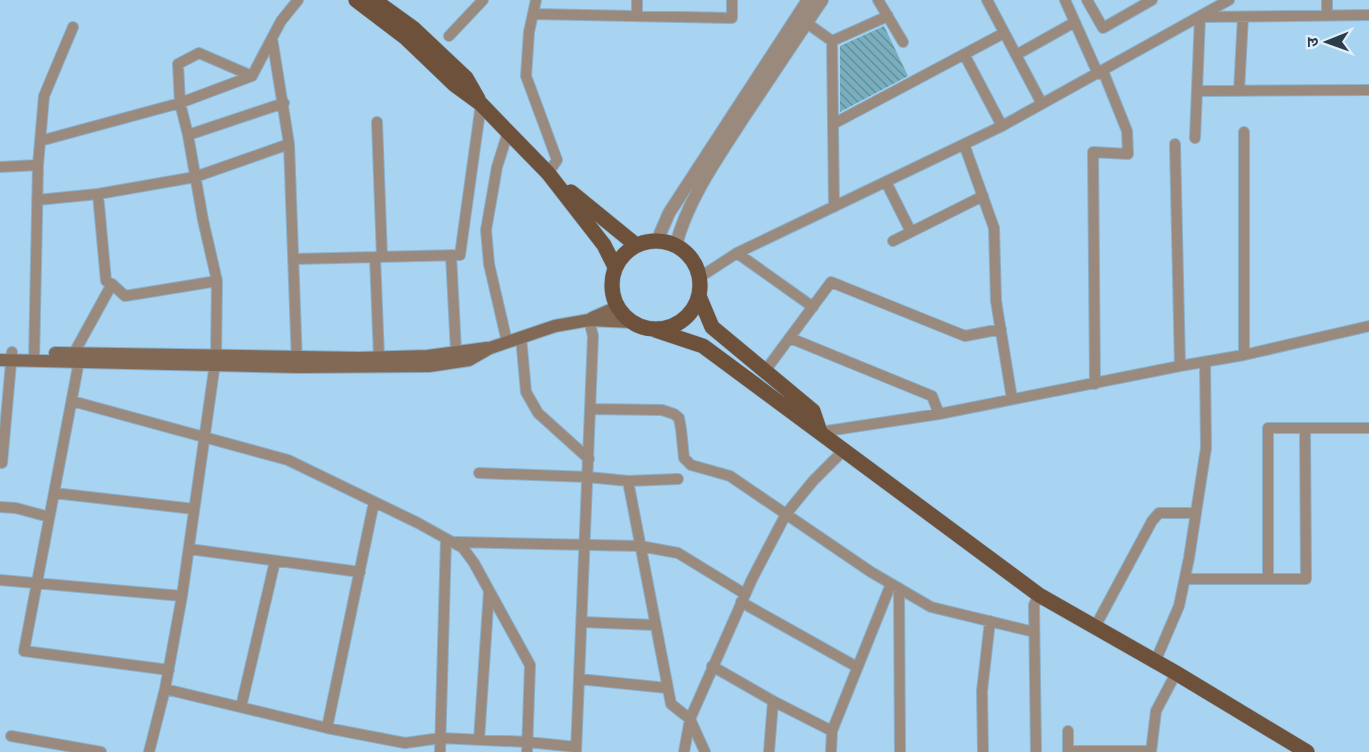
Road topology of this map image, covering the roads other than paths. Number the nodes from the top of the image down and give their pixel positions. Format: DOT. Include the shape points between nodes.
graph roads {
  1 [pos="298,0"];
  2 [pos="356,0"];
  3 [pos="374,0"];
  4 [pos="483,0"];
  5 [pos="536,0"];
  6 [pos="637,0"];
  7 [pos="732,0"];
  8 [pos="808,0"];
  9 [pos="822,0"];
  10 [pos="878,0"];
  11 [pos="987,0"];
  12 [pos="1087,0"];
  13 [pos="1152,0"];
  14 [pos="1229,0"];
  15 [pos="1327,0"];
  16 [pos="1069,1"];
  17 [pos="533,14"];
  18 [pos="1369,15"];
  19 [pos="637,16"];
  20 [pos="888,16"];
  21 [pos="1328,16"];
  22 [pos="1200,17"];
  23 [pos="1243,17"];
  24 [pos="802,20"];
  25 [pos="1075,22"];
  26 [pos="73,27"];
  27 [pos="1004,33"];
  28 [pos="449,36"];
  29 [pos="272,38"];
  30 [pos="832,41"];
  31 [pos="903,42"];
  32 [pos="964,54"];
  33 [pos="1016,55"];
  34 [pos="1100,73"];
  35 [pos="252,76"];
  36 [pos="1369,90"];
  37 [pos="1197,91"];
  38 [pos="1239,91"];
  39 [pos="180,103"];
  40 [pos="284,103"];
  41 [pos="481,104"];
  42 [pos="1042,104"];
  43 [pos="377,122"];
  44 [pos="833,124"];
  45 [pos="1002,126"];
  46 [pos="508,132"];
  47 [pos="1244,132"];
  48 [pos="189,135"];
  49 [pos="1195,138"];
  50 [pos="40,141"];
  51 [pos="289,144"];
  52 [pos="964,144"];
  53 [pos="1175,144"];
  54 [pos="38,165"];
  55 [pos="0,167"];
  56 [pos="548,173"];
  57 [pos="195,177"];
  58 [pos="886,182"];
  59 [pos="98,194"];
  60 [pos="983,196"];
  61 [pos="37,200"];
  62 [pos="834,207"];
  63 [pos="911,232"];
  64 [pos="657,240"];
  65 [pos="893,241"];
  66 [pos="636,245"];
  67 [pos="676,245"];
  68 [pos="737,253"];
  69 [pos="451,255"];
  70 [pos="379,257"];
  71 [pos="294,259"];
  72 [pos="615,267"];
  73 [pos="700,277"];
  74 [pos="217,281"];
  75 [pos="112,284"];
  76 [pos="699,296"];
  77 [pos="617,307"];
  78 [pos="813,307"];
  79 [pos="589,320"];
  80 [pos="632,322"];
  81 [pos="1369,326"];
  82 [pos="1001,329"];
  83 [pos="655,330"];
  84 [pos="521,337"];
  85 [pos="790,338"];
  86 [pos="507,342"];
  87 [pos="490,348"];
  88 [pos="456,351"];
  89 [pos="1244,355"];
  90 [pos="6,356"];
  91 [pos="78,356"];
  92 [pos="34,357"];
  93 [pos="379,357"];
  94 [pos="215,361"];
  95 [pos="297,362"];
  96 [pos="1205,362"];
  97 [pos="1180,366"];
  98 [pos="765,371"];
  99 [pos="1095,384"];
  100 [pos="1012,399"];
  101 [pos="72,401"];
  102 [pos="590,408"];
  103 [pos="939,414"];
  104 [pos="1305,428"];
  105 [pos="1369,428"];
  106 [pos="820,432"];
  107 [pos="204,436"];
  108 [pos="843,451"];
  109 [pos="589,459"];
  110 [pos="4,463"];
  111 [pos="479,473"];
  112 [pos="588,477"];
  113 [pos="678,479"];
  114 [pos="628,481"];
  115 [pos="54,493"];
  116 [pos="374,502"];
  117 [pos="0,507"];
  118 [pos="194,509"];
  119 [pos="1196,513"];
  120 [pos="786,514"];
  121 [pos="50,517"];
  122 [pos="449,541"];
  123 [pos="585,543"];
  124 [pos="640,546"];
  125 [pos="189,549"];
  126 [pos="275,561"];
  127 [pos="360,572"];
  128 [pos="1185,579"];
  129 [pos="1268,579"];
  130 [pos="0,580"];
  131 [pos="37,582"];
  132 [pos="895,586"];
  133 [pos="489,590"];
  134 [pos="1039,595"];
  135 [pos="182,596"];
  136 [pos="743,598"];
  137 [pos="990,621"];
  138 [pos="582,622"];
  139 [pos="655,625"];
  140 [pos="1095,627"];
  141 [pos="1034,632"];
  142 [pos="1155,662"];
  143 [pos="712,666"];
  144 [pos="857,667"];
  145 [pos="169,670"];
  146 [pos="1176,673"];
  147 [pos="579,679"];
  148 [pos="667,688"];
  149 [pos="165,689"];
  150 [pos="773,701"];
  151 [pos="242,707"];
  152 [pos="690,719"];
  153 [pos="327,728"];
  154 [pos="832,731"];
  155 [pos="1068,731"];
  156 [pos="11,736"];
  157 [pos="441,738"];
  158 [pos="482,740"];
  159 [pos="528,747"];
  160 [pos="576,749"];
  161 [pos="101,752"];
  162 [pos="149,752"];
  163 [pos="440,752"];
  164 [pos="485,752"];
  165 [pos="684,752"];
  166 [pos="705,752"];
  167 [pos="769,752"];
  168 [pos="831,752"];
  169 [pos="900,752"];
  170 [pos="982,752"];
  171 [pos="1036,752"];
  172 [pos="1068,752"];
  173 [pos="1151,752"];
  174 [pos="1307,752"];
  1 -- 29 [label="street"];
  2 -- 41 [label="main road"];
  3 -- 41 [label="main road" via="412,28 466,78"];
  4 -- 28 [label="street"];
  5 -- 17 [label="street"];
  6 -- 19 [label="street"];
  7 -- 19 [label="street" via="732,18"];
  8 -- 24 [label="street"];
  9 -- 24 [label="street"];
  10 -- 20 [label="street"];
  11 -- 27 [label="street"];
  12 -- 13 [label="street" via="1103,28"];
  14 -- 22 [label="street"];
  15 -- 21 [label="street"];
  16 -- 25 [label="street"];
  17 -- 19 [label="street"];
  17 -- 56 [label="street" via="526,76 557,160"];
  18 -- 21 [label="street"];
  20 -- 30 [label="street"];
  20 -- 31 [label="street"];
  21 -- 23 [label="street"];
  22 -- 23 [label="street"];
  22 -- 34 [label="street"];
  22 -- 37 [label="street"];
  23 -- 38 [label="street"];
  24 -- 30 [label="street"];
  24 -- 64 [label="street" via="669,213"];
  24 -- 67 [label="street" via="690,207"];
  25 -- 33 [label="street"];
  25 -- 34 [label="street"];
  26 -- 50 [label="street" via="44,96"];
  27 -- 32 [label="street"];
  27 -- 33 [label="street"];
  29 -- 35 [label="street"];
  29 -- 40 [label="street"];
  30 -- 44 [label="street"];
  32 -- 44 [label="street"];
  32 -- 45 [label="street"];
  33 -- 42 [label="street"];
  34 -- 42 [label="street"];
  34 -- 99 [label="street" via="1127,130 1128,154 1093,152"];
  35 -- 39 [label="street"];
  35 -- 39 [label="street" via="199,53 192,55 178,64"];
  36 -- 38 [label="street"];
  37 -- 38 [label="street"];
  37 -- 49 [label="street"];
  39 -- 48 [label="street"];
  39 -- 50 [label="street"];
  40 -- 48 [label="street"];
  40 -- 51 [label="street"];
  41 -- 46 [label="main road"];
  41 -- 69 [label="street" via="460,255"];
  42 -- 45 [label="street"];
  43 -- 70 [label="street"];
  44 -- 62 [label="street"];
  45 -- 52 [label="street"];
  46 -- 56 [label="main road"];
  46 -- 86 [label="street" via="497,167 486,230 489,264"];
  47 -- 89 [label="street"];
  48 -- 57 [label="street"];
  50 -- 54 [label="street"];
  51 -- 57 [label="street"];
  51 -- 71 [label="street"];
  52 -- 58 [label="street"];
  52 -- 60 [label="street"];
  53 -- 97 [label="street"];
  54 -- 55 [label="street"];
  54 -- 61 [label="street"];
  56 -- 66 [label="main road"];
  56 -- 72 [label="main road" via="604,245"];
  57 -- 59 [label="street"];
  57 -- 74 [label="street"];
  58 -- 62 [label="street"];
  58 -- 63 [label="street"];
  59 -- 61 [label="street"];
  59 -- 75 [label="street" via="106,281"];
  60 -- 63 [label="street"];
  60 -- 82 [label="street" via="994,228 996,301"];
  61 -- 92 [label="street"];
  62 -- 68 [label="street"];
  63 -- 65 [label="street"];
  64 -- 66 [label="main road"];
  64 -- 67 [label="main road"];
  66 -- 72 [label="main road"];
  67 -- 73 [label="main road" via="687,253"];
  68 -- 73 [label="street"];
  68 -- 78 [label="street"];
  69 -- 70 [label="street"];
  69 -- 88 [label="street"];
  70 -- 71 [label="street"];
  70 -- 93 [label="street"];
  71 -- 95 [label="street"];
  72 -- 77 [label="main road" via="612,280"];
  73 -- 76 [label="main road"];
  74 -- 75 [label="street" via="124,296"];
  74 -- 94 [label="street"];
  75 -- 91 [label="street"];
  76 -- 83 [label="main road" via="683,321"];
  76 -- 98 [label="main road" via="712,327"];
  77 -- 79 [label="main road"];
  77 -- 80 [label="main road"];
  78 -- 82 [label="street" via="831,282 965,336"];
  78 -- 85 [label="street"];
  79 -- 80 [label="main road"];
  79 -- 84 [label="main road"];
  79 -- 102 [label="street" via="593,336"];
  80 -- 83 [label="main road"];
  81 -- 89 [label="street"];
  82 -- 100 [label="street"];
  83 -- 106 [label="main road" via="703,346"];
  84 -- 86 [label="main road"];
  84 -- 109 [label="street" via="526,392 538,413"];
  85 -- 98 [label="street"];
  85 -- 103 [label="street" via="932,396"];
  86 -- 87 [label="main road"];
  87 -- 88 [label="main road"];
  87 -- 95 [label="main road" via="469,360 429,366"];
  88 -- 93 [label="main road"];
  89 -- 96 [label="street"];
  90 -- 92 [label="main road"];
  90 -- 110 [label="street"];
  91 -- 92 [label="main road"];
  91 -- 94 [label="main road"];
  91 -- 101 [label="street"];
  93 -- 95 [label="main road"];
  94 -- 95 [label="main road"];
  94 -- 107 [label="street"];
  96 -- 97 [label="street"];
  96 -- 119 [label="street" via="1206,448"];
  97 -- 99 [label="street"];
  98 -- 106 [label="main road" via="813,411"];
  99 -- 100 [label="street"];
  100 -- 103 [label="street"];
  101 -- 107 [label="street"];
  101 -- 115 [label="street"];
  102 -- 109 [label="street"];
  102 -- 120 [label="street" via="662,410 674,414 679,418 684,458 691,465 730,476"];
  103 -- 106 [label="street"];
  104 -- 105 [label="street"];
  104 -- 129 [label="street" via="1268,428"];
  104 -- 129 [label="street" via="1306,579"];
  106 -- 108 [label="main road"];
  107 -- 116 [label="street" via="288,460"];
  107 -- 118 [label="street"];
  108 -- 120 [label="street"];
  108 -- 134 [label="main road"];
  109 -- 112 [label="street"];
  111 -- 112 [label="street"];
  112 -- 114 [label="street"];
  112 -- 123 [label="street"];
  113 -- 114 [label="street"];
  114 -- 124 [label="street"];
  115 -- 118 [label="street"];
  115 -- 121 [label="street"];
  116 -- 122 [label="street"];
  116 -- 127 [label="street"];
  117 -- 121 [label="street"];
  118 -- 125 [label="street"];
  119 -- 128 [label="street"];
  119 -- 140 [label="street" via="1159,513"];
  120 -- 132 [label="street"];
  120 -- 136 [label="street"];
  121 -- 131 [label="street"];
  122 -- 123 [label="street"];
  122 -- 133 [label="street" via="463,548"];
  122 -- 157 [label="street"];
  123 -- 124 [label="street"];
  123 -- 138 [label="street"];
  124 -- 136 [label="street" via="678,553"];
  124 -- 139 [label="street"];
  125 -- 126 [label="street"];
  125 -- 135 [label="street"];
  126 -- 127 [label="street"];
  126 -- 151 [label="street"];
  127 -- 153 [label="street"];
  128 -- 129 [label="street"];
  128 -- 142 [label="street" via="1179,606"];
  130 -- 131 [label="street"];
  131 -- 135 [label="street"];
  131 -- 145 [label="street" via="24,651"];
  132 -- 137 [label="street" via="931,607"];
  132 -- 144 [label="street"];
  132 -- 169 [label="street"];
  133 -- 158 [label="street"];
  133 -- 159 [label="street" via="530,665"];
  134 -- 140 [label="main road"];
  134 -- 141 [label="street" via="1034,605"];
  135 -- 145 [label="street"];
  136 -- 143 [label="street"];
  136 -- 144 [label="street"];
  137 -- 141 [label="street"];
  137 -- 170 [label="street" via="982,690"];
  138 -- 139 [label="street"];
  138 -- 147 [label="street"];
  139 -- 148 [label="street"];
  140 -- 142 [label="main road"];
  141 -- 171 [label="street"];
  142 -- 146 [label="main road"];
  143 -- 150 [label="street"];
  143 -- 152 [label="street"];
  144 -- 154 [label="street"];
  145 -- 149 [label="street"];
  146 -- 173 [label="street" via="1156,711"];
  146 -- 174 [label="main road"];
  147 -- 148 [label="street"];
  147 -- 160 [label="street"];
  148 -- 152 [label="street" via="670,704"];
  149 -- 151 [label="street"];
  149 -- 162 [label="street"];
  150 -- 154 [label="street"];
  150 -- 167 [label="street"];
  151 -- 153 [label="street"];
  152 -- 165 [label="street"];
  152 -- 166 [label="street"];
  153 -- 157 [label="street" via="405,743"];
  154 -- 168 [label="street"];
  155 -- 172 [label="street"];
  156 -- 161 [label="street"];
  157 -- 158 [label="street"];
  157 -- 163 [label="street"];
  158 -- 159 [label="street"];
  158 -- 164 [label="street"];
  159 -- 160 [label="street"];
  172 -- 173 [label="street"];
}
